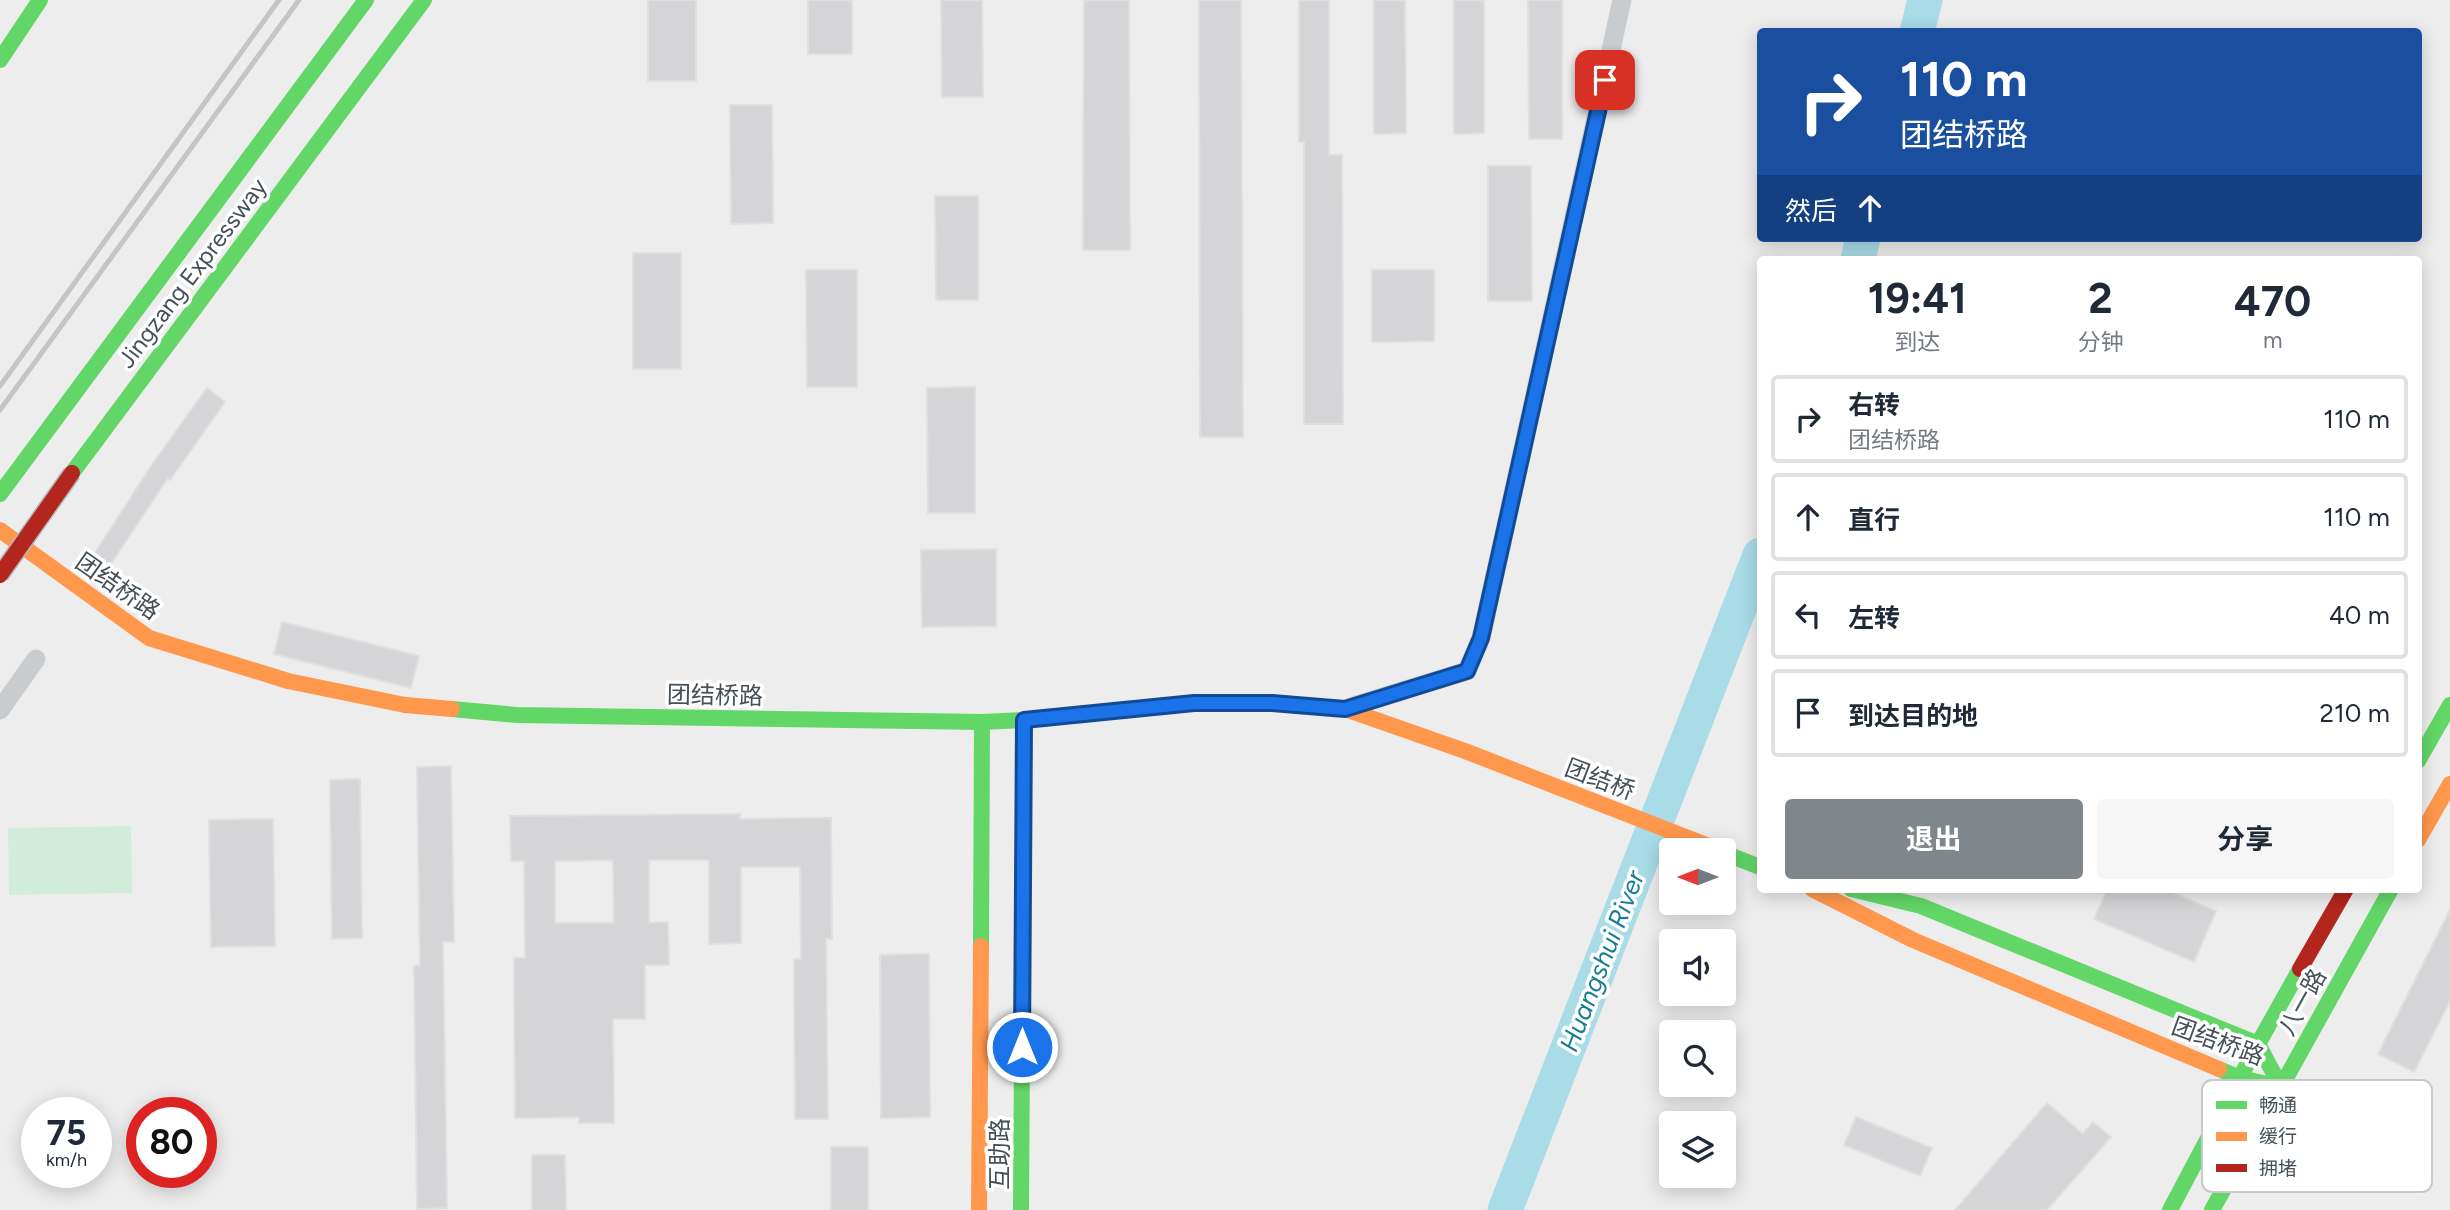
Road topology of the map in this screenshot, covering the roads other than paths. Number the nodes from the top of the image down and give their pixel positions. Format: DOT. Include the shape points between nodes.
graph roads {
  1 [pos="40,0"];
  2 [pos="366,0"];
  3 [pos="424,0"];
  4 [pos="1622,0"];
  5 [pos="0,60"];
  6 [pos="0,494"];
  7 [pos="0,530"];
  8 [pos="0,575"];
  9 [pos="36,659"];
  10 [pos="2450,705"];
  11 [pos="1345,709"];
  12 [pos="0,710"];
  13 [pos="1024,720"];
  14 [pos="982,722"];
  15 [pos="1465,751"];
  16 [pos="2422,754"];
  17 [pos="2450,784"];
  18 [pos="2422,833"];
  19 [pos="1687,838"];
  20 [pos="1736,858"];
  21 [pos="1757,866"];
  22 [pos="1820,893"];
  23 [pos="1867,893"];
  24 [pos="2344,893"];
  25 [pos="2389,893"];
  26 [pos="2258,1044"];
  27 [pos="2240,1078"];
  28 [pos="2249,1080"];
  29 [pos="2277,1080"];
  30 [pos="2285,1080"];
  31 [pos="2202,1150"];
  32 [pos="2222,1192"];
  33 [pos="979,1210"];
  34 [pos="1021,1210"];
  35 [pos="2170,1210"];
  36 [pos="2212,1210"];
  1 -- 5 [label="main road"];
  2 -- 6 [label="main road, Jingzang Expressway"];
  3 -- 8 [label="main road, Jingzang Expressway, bridge"];
  4 -- 11 [label="street" via="1481,638 1467,671"];
  7 -- 14 [label="main road, 团结桥路" via="149,638 288,681 404,705 517,715"];
  9 -- 12 [label="street"];
  10 -- 16 [label="main road"];
  11 -- 13 [label="main road, 团结桥路" via="1194,703"];
  11 -- 15 [label="main road, 团结桥路"];
  13 -- 14 [label="main road, 团结桥路"];
  13 -- 34 [label="main road, 互助路"];
  14 -- 33 [label="main road, 互助路"];
  15 -- 19 [label="main road, 团结桥"];
  17 -- 18 [label="main road"];
  20 -- 21 [label="main road"];
  22 -- 27 [label="main road, 团结桥路" via="1913,940"];
  23 -- 26 [label="main road, 团结桥路" via="1921,906"];
  24 -- 26 [label="main road, 八一路"];
  25 -- 30 [label="main road, 八一路"];
  26 -- 27 [label="main road, 八一路"];
  26 -- 29 [label="main road, 团结桥路"];
  27 -- 28 [label="main road, 团结桥路"];
  31 -- 35 [label="main road, 八一路"];
  32 -- 36 [label="main road, 八一路"];
}
